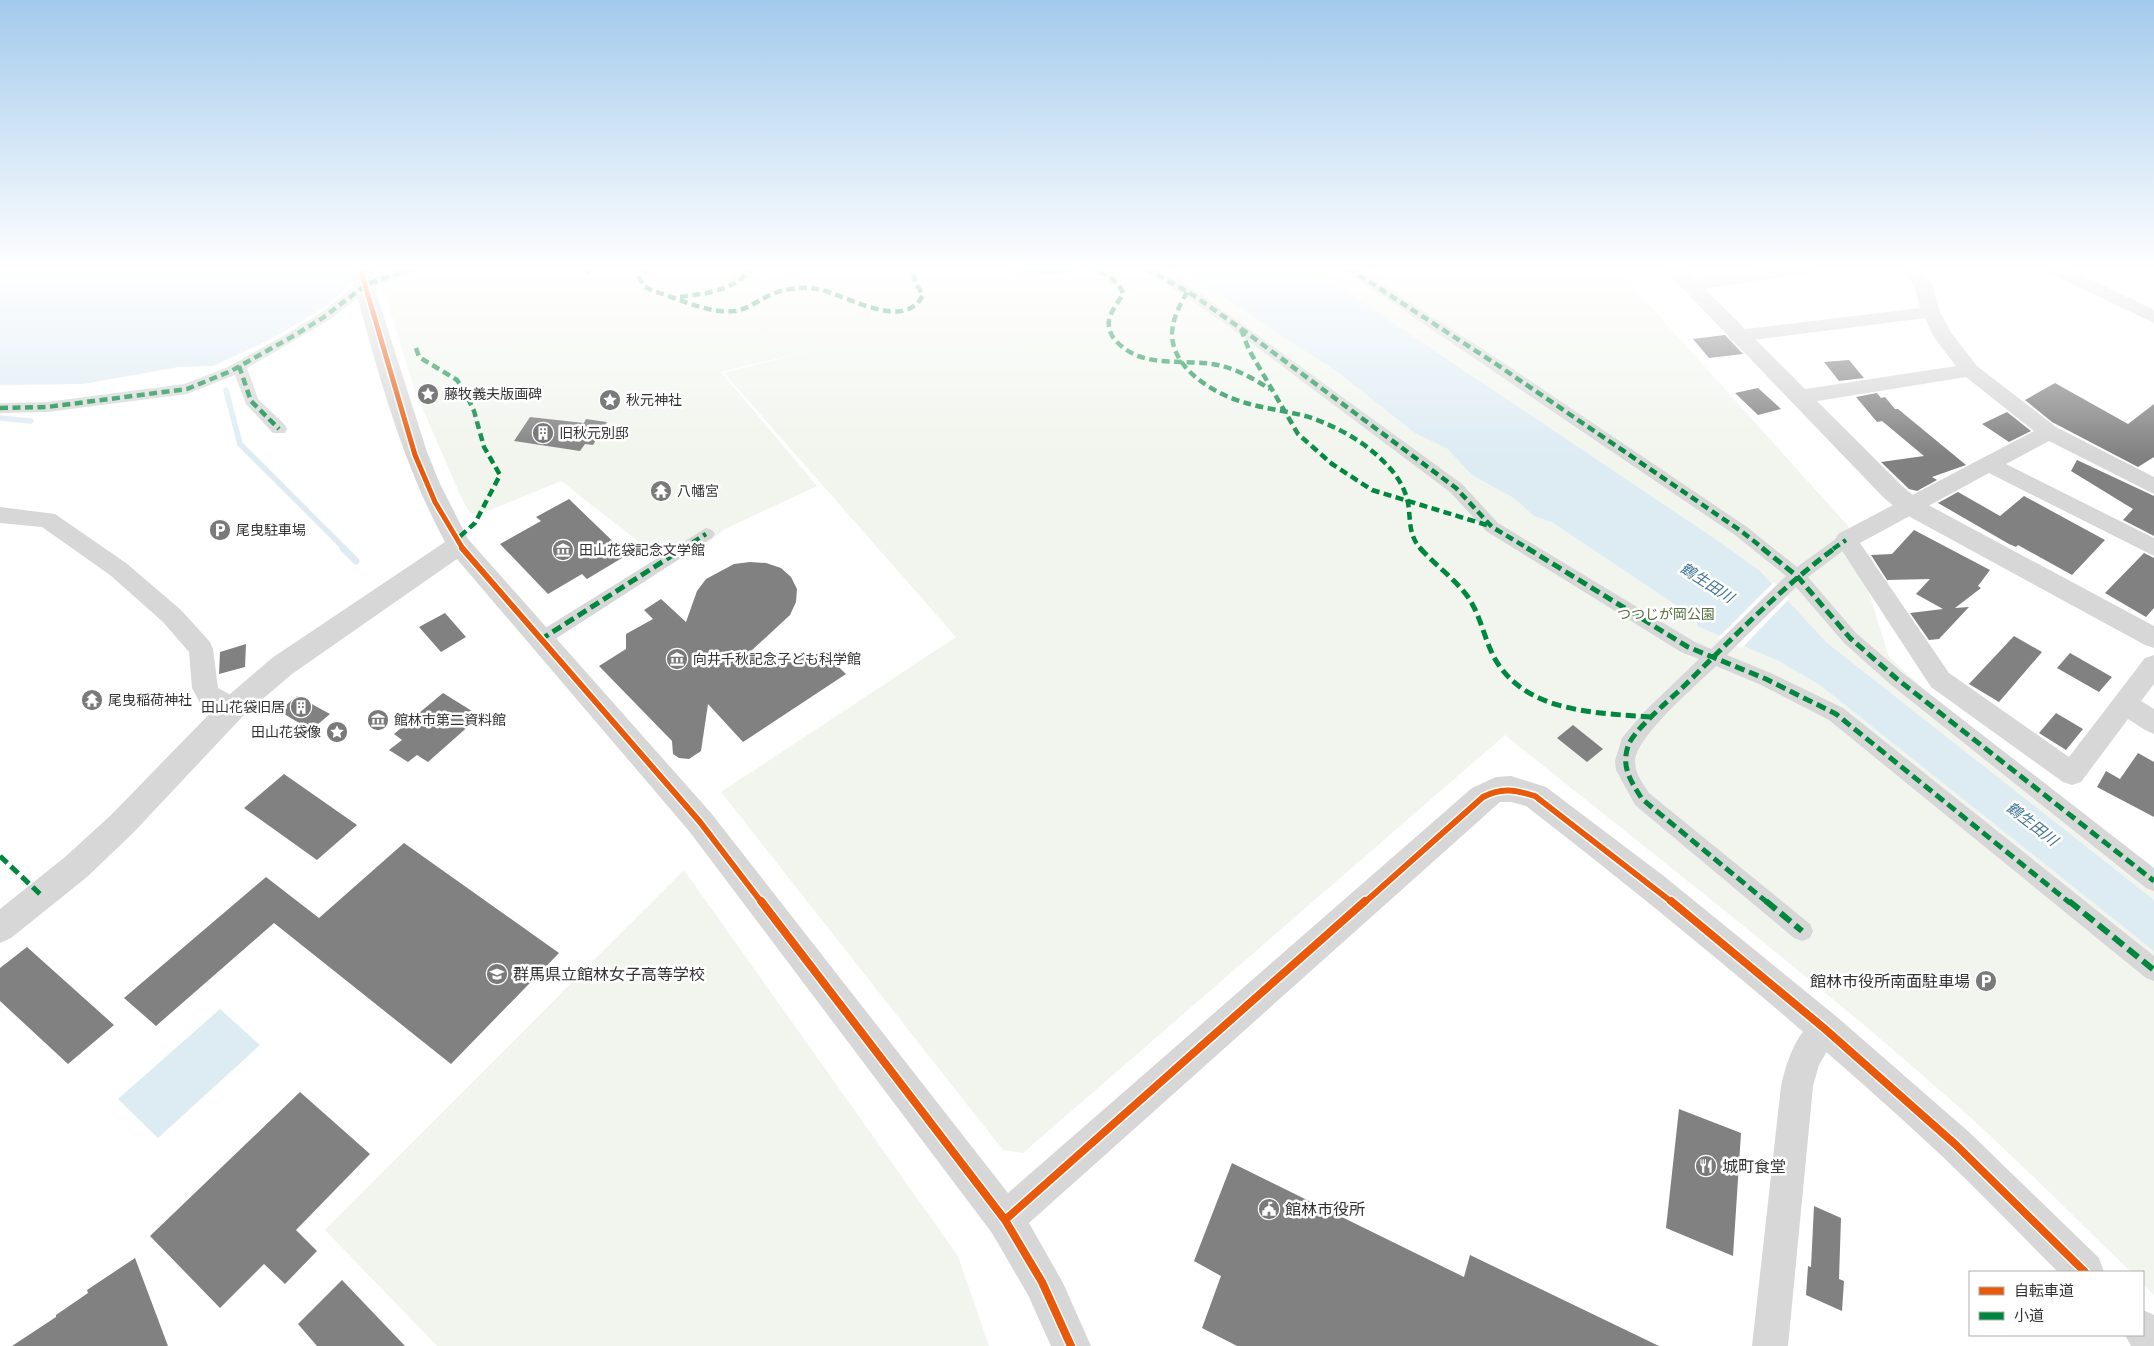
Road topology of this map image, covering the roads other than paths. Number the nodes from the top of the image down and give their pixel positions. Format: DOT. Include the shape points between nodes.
graph roads {
  1 [pos="300,331"];
  2 [pos="379,331"];
  3 [pos="1243,331"];
  4 [pos="1444,331"];
  5 [pos="1733,331"];
  6 [pos="1780,331"];
  7 [pos="1940,331"];
  8 [pos="1738,336"];
  9 [pos="239,366"];
  10 [pos="1970,370"];
  11 [pos="1799,397"];
  12 [pos="0,408"];
  13 [pos="279,430"];
  14 [pos="2049,432"];
  15 [pos="1991,465"];
  16 [pos="2149,476"];
  17 [pos="1910,506"];
  18 [pos="0,515"];
  19 [pos="706,534"];
  20 [pos="1846,540"];
  21 [pos="459,545"];
  22 [pos="2154,548"];
  23 [pos="1793,579"];
  24 [pos="2154,638"];
  25 [pos="540,640"];
  26 [pos="1719,653"];
  27 [pos="2154,665"];
  28 [pos="2125,703"];
  29 [pos="233,708"];
  30 [pos="2154,723"];
  31 [pos="2154,881"];
  32 [pos="0,928"];
  33 [pos="1802,931"];
  34 [pos="2154,970"];
  35 [pos="1825,1029"];
  36 [pos="1005,1220"];
  37 [pos="2084,1271"];
  38 [pos="2144,1331"];
  39 [pos="2154,1341"];
  40 [pos="1071,1346"];
  41 [pos="1770,1346"];
  1 -- 9 [label="street"];
  2 -- 21 [label="street" via="415,455 435,502"];
  3 -- 26 [label="street" via="1456,488 1492,527 1688,647"];
  4 -- 23 [label="street" via="1741,531"];
  5 -- 8 [label="street"];
  6 -- 8 [label="street"];
  7 -- 10 [label="street"];
  8 -- 11 [label="street"];
  9 -- 12 [label="street" via="204,382 169,392 47,407"];
  9 -- 13 [label="street" via="250,401"];
  10 -- 11 [label="street"];
  10 -- 14 [label="street"];
  11 -- 17 [label="street"];
  14 -- 15 [label="street"];
  14 -- 16 [label="street"];
  15 -- 17 [label="street"];
  15 -- 22 [label="street"];
  17 -- 20 [label="street"];
  17 -- 24 [label="street"];
  18 -- 29 [label="street" via="46,520 118,569 151,596 201,649 205,688 209,696"];
  19 -- 25 [label="street"];
  20 -- 23 [label="street"];
  20 -- 28 [label="street" via="1940,680 2072,774"];
  21 -- 25 [label="street"];
  21 -- 29 [label="street" via="282,666"];
  23 -- 26 [label="street"];
  23 -- 31 [label="street" via="1850,638 1897,679"];
  25 -- 36 [label="street" via="700,822"];
  26 -- 33 [label="street" via="1652,717 1629,744 1626,770 1635,790 1652,808"];
  26 -- 34 [label="street" via="1836,714"];
  27 -- 28 [label="street"];
  28 -- 30 [label="street"];
  29 -- 32 [label="street" via="122,824 76,867"];
  35 -- 36 [label="street" via="1547,803 1524,791 1496,790 1483,797"];
  35 -- 37 [label="street" via="1956,1145"];
  35 -- 41 [label="street" via="1803,1059 1796,1086"];
  36 -- 40 [label="street" via="1048,1290"];
  38 -- 39 [label="street"];
}
